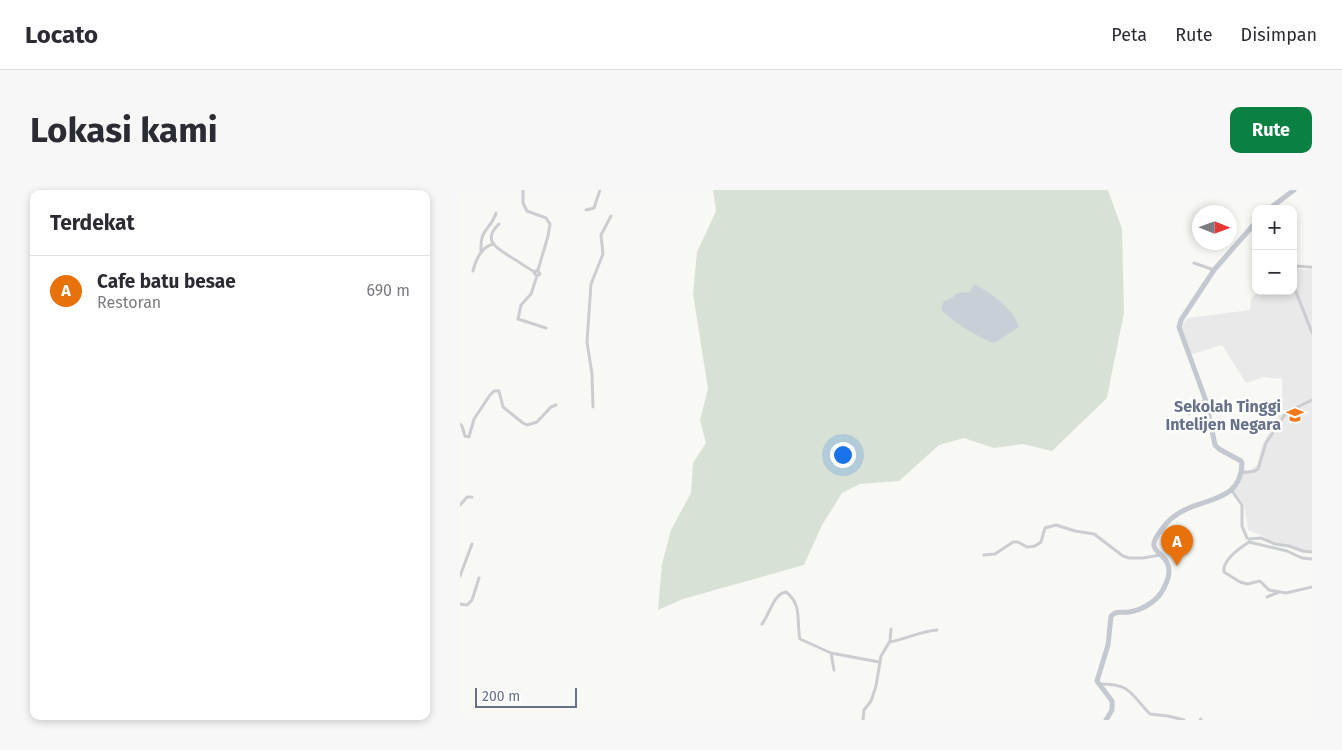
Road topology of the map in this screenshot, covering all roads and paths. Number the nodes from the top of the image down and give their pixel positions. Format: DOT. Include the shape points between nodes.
graph roads {
  1 [pos="523,190"];
  2 [pos="600,190"];
  3 [pos="1294,190"];
  4 [pos="1274,205"];
  5 [pos="586,210"];
  6 [pos="496,213"];
  7 [pos="611,216"];
  8 [pos="499,224"];
  9 [pos="1252,227"];
  10 [pos="493,244"];
  11 [pos="481,252"];
  12 [pos="1194,263"];
  13 [pos="1297,266"];
  14 [pos="1312,267"];
  15 [pos="1214,270"];
  16 [pos="473,271"];
  17 [pos="536,271"];
  18 [pos="1297,294"];
  19 [pos="546,328"];
  20 [pos="1312,333"];
  21 [pos="1312,400"];
  22 [pos="1206,401"];
  23 [pos="556,405"];
  24 [pos="593,407"];
  25 [pos="1189,414"];
  26 [pos="460,424"];
  27 [pos="1241,473"];
  28 [pos="1232,491"];
  29 [pos="472,497"];
  30 [pos="460,505"];
  31 [pos="1249,540"];
  32 [pos="472,544"];
  33 [pos="1312,552"];
  34 [pos="1161,554"];
  35 [pos="984,555"];
  36 [pos="1312,558"];
  37 [pos="460,576"];
  38 [pos="479,578"];
  39 [pos="1312,587"];
  40 [pos="1279,592"];
  41 [pos="1267,597"];
  42 [pos="460,604"];
  43 [pos="762,624"];
  44 [pos="891,629"];
  45 [pos="937,630"];
  46 [pos="889,642"];
  47 [pos="831,653"];
  48 [pos="879,662"];
  49 [pos="834,670"];
  50 [pos="1097,684"];
  51 [pos="863,720"];
  52 [pos="1106,720"];
  53 [pos="1184,720"];
  1 -- 17 [label="street" via="527,211 546,218 550,224"];
  2 -- 5 [label="street" via="594,208"];
  3 -- 4 [label="street"];
  6 -- 11 [label="street" via="483,233"];
  7 -- 24 [label="street" via="601,235 602,254 591,284 588,342"];
  8 -- 10 [label="street" via="492,233"];
  9 -- 15 [label="street"];
  10 -- 11 [label="street"];
  10 -- 17 [label="street"];
  11 -- 16 [label="street"];
  12 -- 15 [label="street"];
  13 -- 14 [label="street"];
  15 -- 22 [label="street" via="1179,327"];
  17 -- 19 [label="street" via="531,294 520,305 518,319"];
  18 -- 20 [label="street"];
  21 -- 27 [label="street" via="1287,412 1266,443 1258,469"];
  22 -- 25 [label="street" via="1194,403"];
  22 -- 27 [label="street" via="1215,445 1241,461"];
  23 -- 26 [label="street" via="537,422 528,425 503,407 501,393 496,391 475,417 468,437"];
  27 -- 28 [label="street"];
  28 -- 31 [label="street" via="1242,505 1243,530"];
  28 -- 34 [label="street" via="1172,518 1154,544"];
  29 -- 30 [label="street" via="467,497"];
  31 -- 33 [label="street" via="1261,538"];
  31 -- 36 [label="street" via="1302,558"];
  31 -- 40 [label="street" via="1225,563 1224,572 1240,582 1260,581 1269,590"];
  32 -- 37 [label="street"];
  34 -- 35 [label="street" via="1129,558 1094,534 1056,525 1046,528 1041,542 1035,546 1013,542 995,554"];
  34 -- 50 [label="street" via="1170,567 1163,590 1158,598 1139,609 1111,616 1108,645"];
  38 -- 42 [label="street" via="472,600 466,605"];
  39 -- 40 [label="street" via="1290,593"];
  40 -- 41 [label="street"];
  43 -- 47 [label="street" via="776,597 786,592 795,604 800,639"];
  44 -- 46 [label="street"];
  45 -- 46 [label="street"];
  46 -- 48 [label="street"];
  47 -- 48 [label="street"];
  47 -- 49 [label="street"];
  48 -- 51 [label="street" via="872,701 864,710"];
  50 -- 52 [label="street" via="1112,702 1112,710"];
  50 -- 53 [label="street" via="1120,685 1129,690 1150,714"];
}
